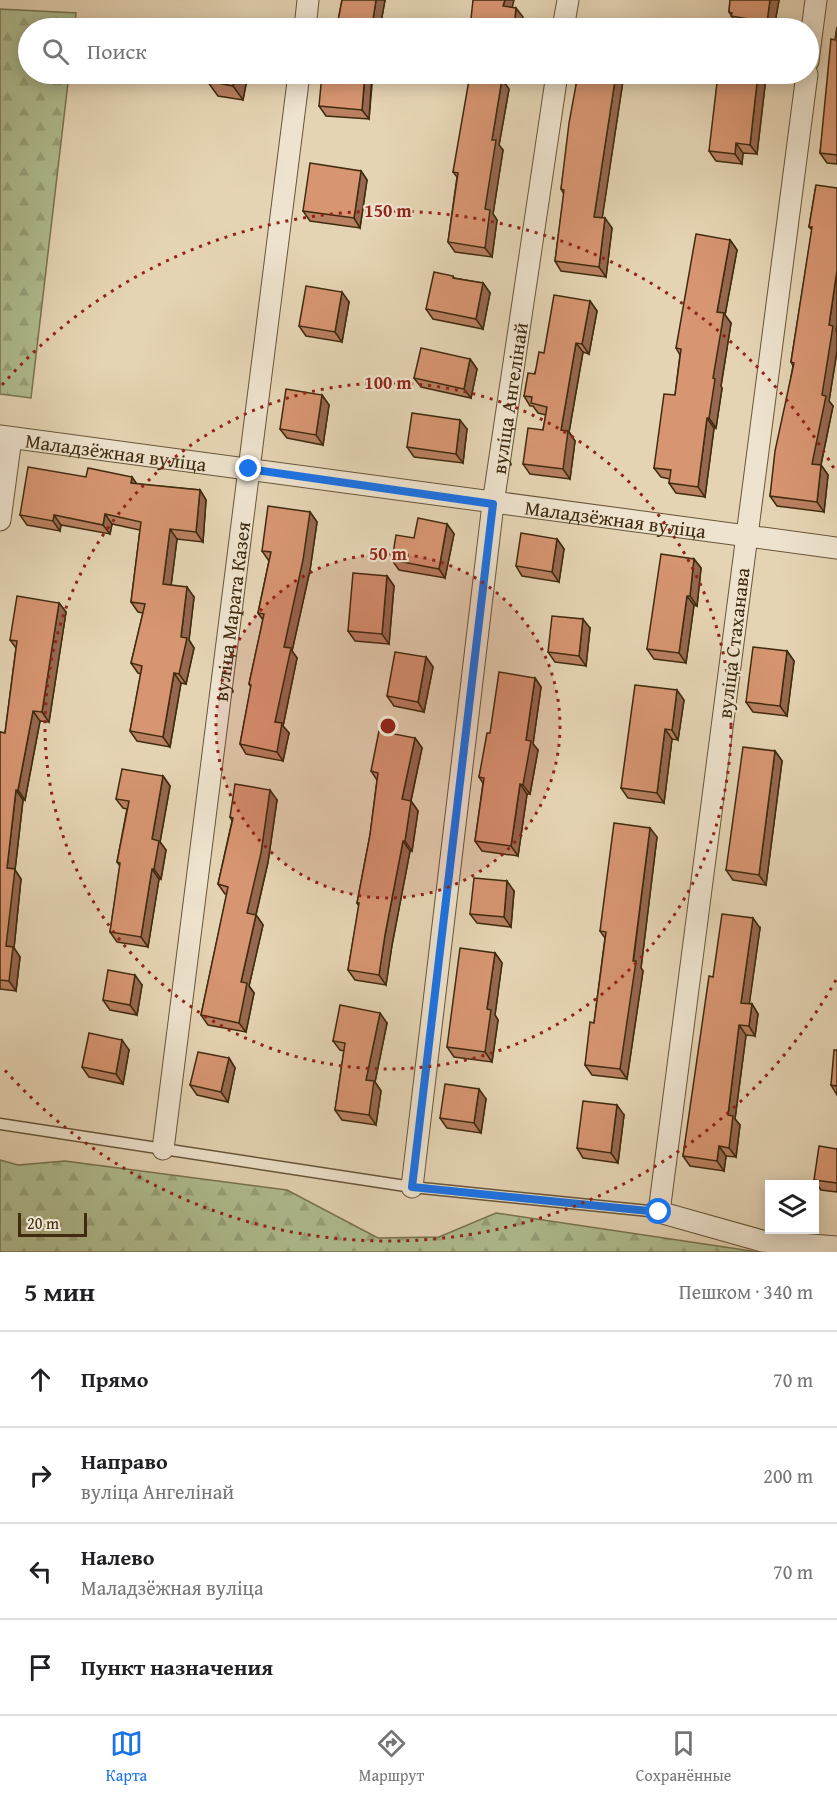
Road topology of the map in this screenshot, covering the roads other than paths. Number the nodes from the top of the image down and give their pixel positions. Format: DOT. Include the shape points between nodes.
graph roads {
  1 [pos="308,0"];
  2 [pos="568,0"];
  3 [pos="816,0"];
  4 [pos="306,18"];
  5 [pos="565,18"];
  6 [pos="814,18"];
  7 [pos="298,84"];
  8 [pos="556,84"];
  9 [pos="806,84"];
  10 [pos="6,437"];
  11 [pos="249,469"];
  12 [pos="493,504"];
  13 [pos="0,520"];
  14 [pos="747,535"];
  15 [pos="837,549"];
  16 [pos="0,1124"];
  17 [pos="163,1149"];
  18 [pos="412,1187"];
  19 [pos="659,1212"];
  20 [pos="837,1247"];
  1 -- 4 [label="street"];
  2 -- 5 [label="street"];
  3 -- 6 [label="street"];
  7 -- 11 [label="street, вуліца Марата Казея"];
  8 -- 12 [label="street, вуліца Ангелінай"];
  9 -- 14 [label="street, вуліца Стаханава"];
  10 -- 11 [label="street, Маладзёжная вуліца"];
  10 -- 13 [label="street"];
  11 -- 12 [label="street, Маладзёжная вуліца"];
  11 -- 17 [label="street, вуліца Марата Казея"];
  12 -- 14 [label="street, Маладзёжная вуліца"];
  12 -- 18 [label="street, вуліца Ангелінай"];
  14 -- 15 [label="street, Маладзёжная вуліца"];
  14 -- 19 [label="street, вуліца Стаханава"];
  16 -- 17 [label="lane"];
  17 -- 18 [label="lane"];
  18 -- 19 [label="lane"];
  19 -- 20 [label="street" via="762,1241"];
}
